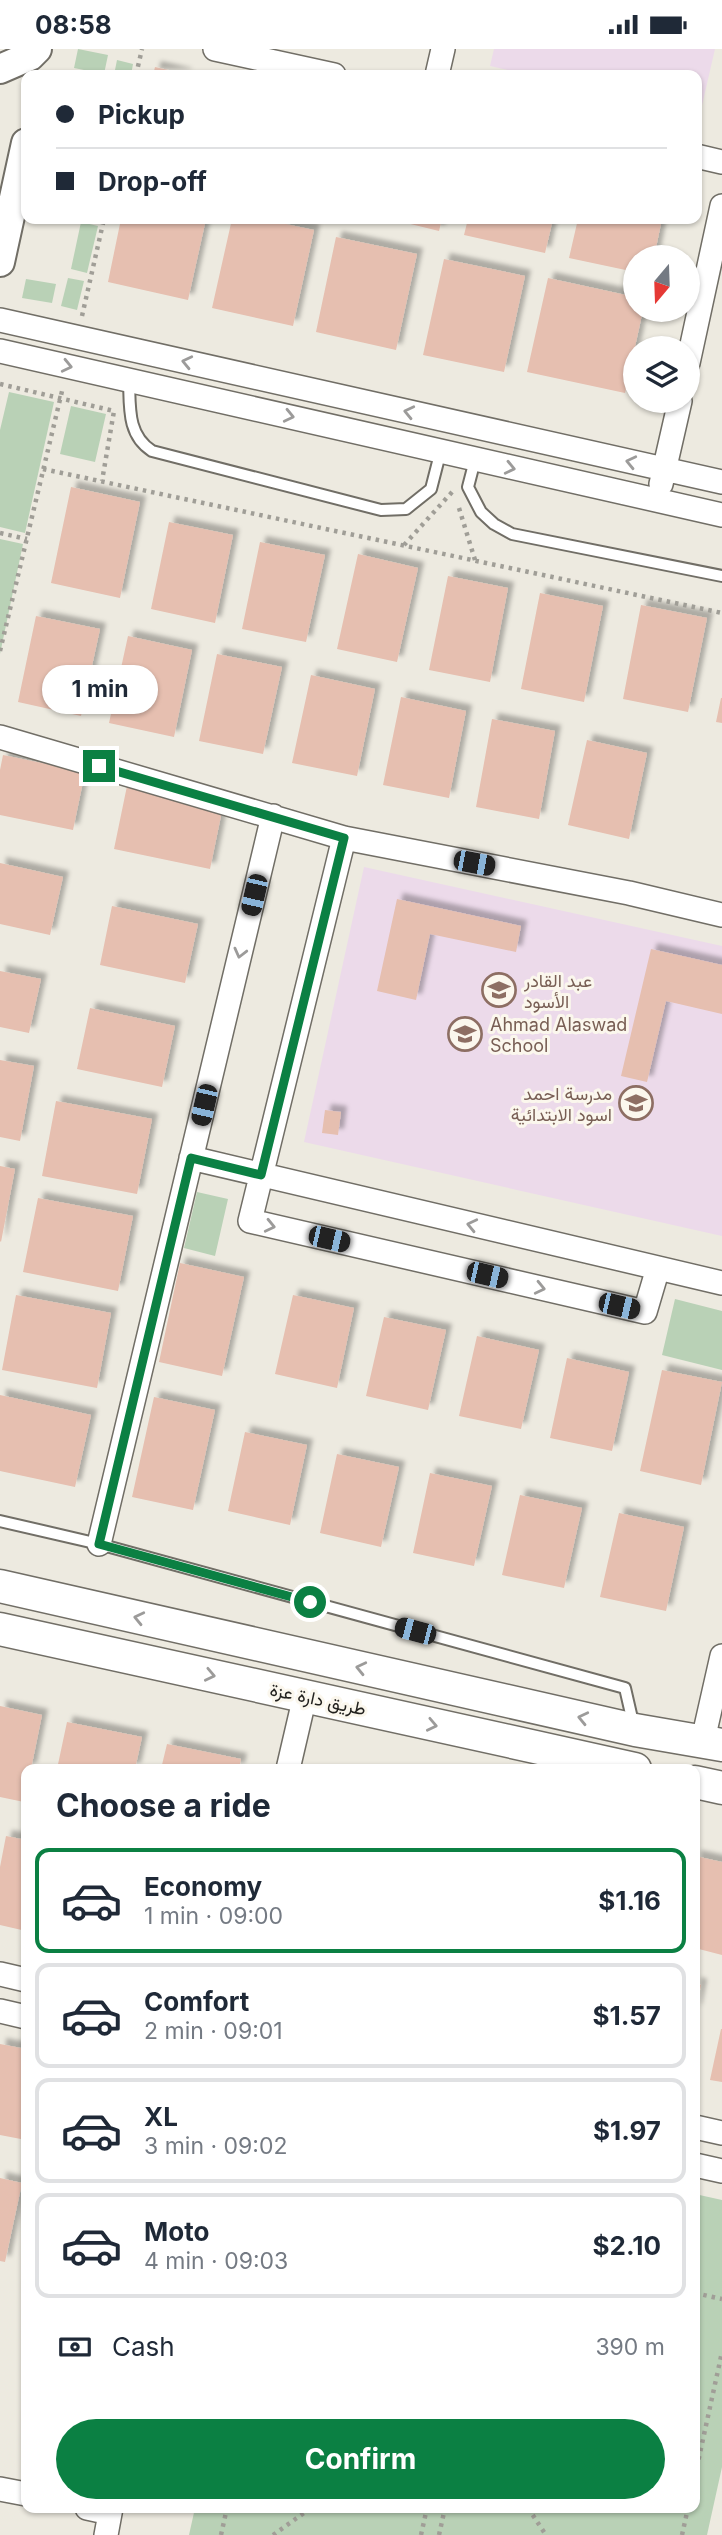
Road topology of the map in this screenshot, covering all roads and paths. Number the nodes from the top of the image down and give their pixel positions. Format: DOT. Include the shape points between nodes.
graph roads {
  1 [pos="37,49"];
  2 [pos="50,49"];
  3 [pos="142,49"];
  4 [pos="215,49"];
  5 [pos="443,49"];
  6 [pos="0,69"];
  7 [pos="44,70"];
  8 [pos="137,70"];
  9 [pos="311,70"];
  10 [pos="438,70"];
  11 [pos="702,157"];
  12 [pos="722,162"];
  13 [pos="21,166"];
  14 [pos="722,206"];
  15 [pos="103,224"];
  16 [pos="0,261"];
  17 [pos="0,320"];
  18 [pos="694,336"];
  19 [pos="77,337"];
  20 [pos="0,351"];
  21 [pos="67,366"];
  22 [pos="129,380"];
  23 [pos="0,384"];
  24 [pos="60,398"];
  25 [pos="677,413"];
  26 [pos="441,450"];
  27 [pos="475,460"];
  28 [pos="43,469"];
  29 [pos="665,469"];
  30 [pos="102,481"];
  31 [pos="722,482"];
  32 [pos="453,491"];
  33 [pos="658,501"];
  34 [pos="722,515"];
  35 [pos="0,533"];
  36 [pos="27,539"];
  37 [pos="403,545"];
  38 [pos="722,576"];
  39 [pos="722,613"];
  40 [pos="0,651"];
  41 [pos="0,737"];
  42 [pos="273,816"];
  43 [pos="344,838"];
  44 [pos="722,915"];
  45 [pos="191,1158"];
  46 [pos="261,1175"];
  47 [pos="658,1268"];
  48 [pos="722,1283"];
  49 [pos="0,1521"];
  50 [pos="99,1544"];
  51 [pos="0,1586"];
  52 [pos="0,1629"];
  53 [pos="722,1656"];
  54 [pos="305,1696"];
  55 [pos="635,1730"];
  56 [pos="713,1743"];
  57 [pos="289,1764"];
  58 [pos="611,1764"];
  59 [pos="700,1783"];
  60 [pos="722,1788"];
  61 [pos="0,1974"];
  62 [pos="21,1979"];
  63 [pos="0,2011"];
  64 [pos="21,2016"];
  65 [pos="700,2128"];
  66 [pos="722,2133"];
  67 [pos="700,2166"];
  68 [pos="722,2171"];
  69 [pos="700,2294"];
  70 [pos="722,2299"];
  71 [pos="722,2352"];
  72 [pos="700,2444"];
  73 [pos="0,2489"];
  74 [pos="21,2493"];
  75 [pos="225,2513"];
  76 [pos="304,2513"];
  77 [pos="426,2513"];
  78 [pos="443,2513"];
  79 [pos="531,2513"];
  80 [pos="687,2513"];
  81 [pos="220,2535"];
  82 [pos="273,2535"];
  83 [pos="421,2535"];
  84 [pos="439,2535"];
  85 [pos="546,2535"];
  86 [pos="682,2535"];
  1 -- 6 [label="street"];
  2 -- 7 [label="street"];
  3 -- 8 [label="path"];
  4 -- 9 [label="street"];
  5 -- 10 [label="street"];
  11 -- 12 [label="street"];
  13 -- 16 [label="street"];
  14 -- 18 [label="street"];
  15 -- 19 [label="path"];
  17 -- 19 [label="street"];
  29 -- 19 [label="street, one-way"];
  20 -- 21 [label="street, one-way"];
  21 -- 22 [label="street"];
  21 -- 24 [label="path"];
  22 -- 26 [label="street, one-way"];
  22 -- 26 [label="lane" via="133,428 152,451 382,510 406,509 431,489"];
  23 -- 24 [label="path"];
  24 -- 28 [label="path"];
  24 -- 30 [label="path" via="114,411"];
  25 -- 29 [label="street"];
  26 -- 27 [label="street"];
  27 -- 33 [label="street, one-way"];
  27 -- 38 [label="lane" via="468,488 481,512 512,534"];
  28 -- 30 [label="path"];
  28 -- 36 [label="path"];
  29 -- 31 [label="street"];
  29 -- 33 [label="street"];
  30 -- 37 [label="path"];
  32 -- 37 [label="path"];
  33 -- 34 [label="street"];
  35 -- 36 [label="path"];
  36 -- 40 [label="path"];
  37 -- 39 [label="path"];
  41 -- 42 [label="street"];
  42 -- 43 [label="street"];
  42 -- 45 [label="street, one-way"];
  43 -- 44 [label="street"];
  43 -- 46 [label="street"];
  45 -- 46 [label="street"];
  45 -- 50 [label="street"];
  47 -- 46 [label="street, one-way"];
  46 -- 47 [label="street, one-way" via="250,1221 645,1312"];
  47 -- 48 [label="street"];
  49 -- 50 [label="lane"];
  50 -- 55 [label="lane" via="625,1688"];
  55 -- 51 [label="main road, one-way"];
  52 -- 54 [label="main road, طريق دارة عزة, one-way"];
  53 -- 56 [label="street"];
  54 -- 57 [label="street"];
  54 -- 58 [label="main road, طريق دارة عزة, one-way"];
  55 -- 56 [label="main road"];
  59 -- 60 [label="main road"];
  61 -- 62 [label="street"];
  63 -- 64 [label="street"];
  65 -- 66 [label="street"];
  67 -- 68 [label="street"];
  69 -- 70 [label="path"];
  71 -- 72 [label="path"];
  73 -- 74 [label="street"];
  75 -- 81 [label="path"];
  76 -- 82 [label="path"];
  77 -- 83 [label="path"];
  78 -- 84 [label="path"];
  79 -- 85 [label="path"];
  80 -- 86 [label="path"];
}
